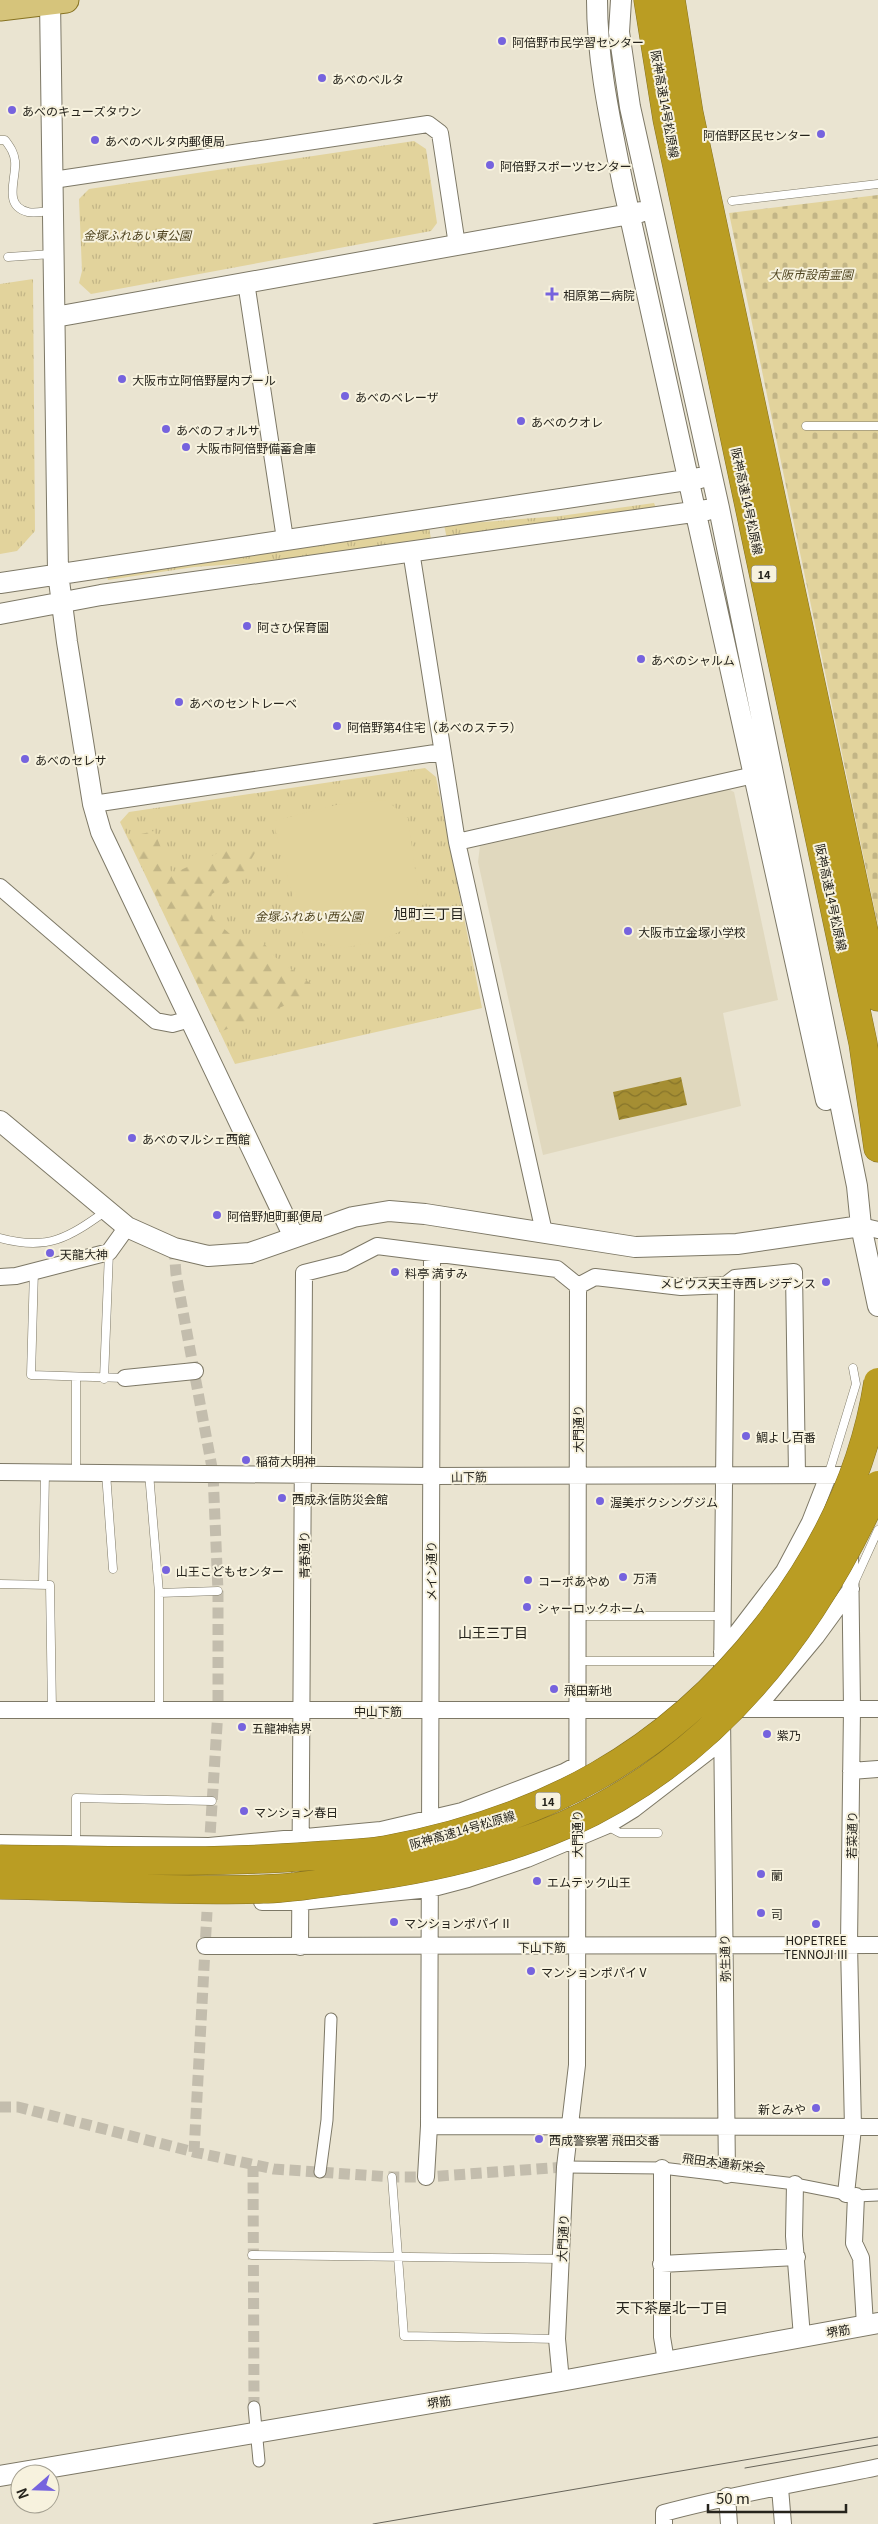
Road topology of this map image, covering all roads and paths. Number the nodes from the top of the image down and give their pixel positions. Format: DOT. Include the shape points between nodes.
graph roads {
  1 [pos="56,0"];
  2 [pos="597,0"];
  3 [pos="621,0"];
  4 [pos="648,0"];
  5 [pos="671,0"];
  6 [pos="0,8"];
  7 [pos="0,140"];
  8 [pos="53,180"];
  9 [pos="878,184"];
  10 [pos="732,201"];
  11 [pos="653,209"];
  12 [pos="54,211"];
  13 [pos="629,214"];
  14 [pos="457,245"];
  15 [pos="54,254"];
  16 [pos="8,257"];
  17 [pos="246,282"];
  18 [pos="55,317"];
  19 [pos="806,426"];
  20 [pos="878,426"];
  21 [pos="712,476"];
  22 [pos="688,480"];
  23 [pos="719,508"];
  24 [pos="695,513"];
  25 [pos="285,539"];
  26 [pos="411,551"];
  27 [pos="58,574"];
  28 [pos="0,583"];
  29 [pos="61,603"];
  30 [pos="0,614"];
  31 [pos="442,752"];
  32 [pos="754,775"];
  33 [pos="93,804"];
  34 [pos="457,842"];
  35 [pos="0,887"];
  36 [pos="878,997"];
  37 [pos="190,1020"];
  38 [pos="0,1121"];
  39 [pos="878,1148"];
  40 [pos="106,1211"];
  41 [pos="127,1227"];
  42 [pos="870,1228"];
  43 [pos="544,1232"];
  44 [pos="294,1237"];
  45 [pos="0,1238"];
  46 [pos="109,1252"];
  47 [pos="432,1254"];
  48 [pos="34,1270"];
  49 [pos="0,1277"];
  50 [pos="726,1285"];
  51 [pos="578,1286"];
  52 [pos="878,1306"];
  53 [pos="853,1368"];
  54 [pos="196,1371"];
  55 [pos="76,1377"];
  56 [pos="125,1378"];
  57 [pos="104,1379"];
  58 [pos="878,1382"];
  59 [pos="0,1472"];
  60 [pos="76,1472"];
  61 [pos="45,1473"];
  62 [pos="106,1473"];
  63 [pos="149,1473"];
  64 [pos="577,1474"];
  65 [pos="303,1475"];
  66 [pos="726,1475"];
  67 [pos="797,1475"];
  68 [pos="848,1475"];
  69 [pos="878,1475"];
  70 [pos="431,1476"];
  71 [pos="828,1476"];
  72 [pos="878,1484"];
  73 [pos="878,1530"];
  74 [pos="113,1569"];
  75 [pos="0,1584"];
  76 [pos="43,1585"];
  77 [pos="851,1589"];
  78 [pos="218,1591"];
  79 [pos="159,1593"];
  80 [pos="577,1616"];
  81 [pos="723,1616"];
  82 [pos="722,1656"];
  83 [pos="576,1661"];
  84 [pos="158,1709"];
  85 [pos="756,1709"];
  86 [pos="852,1709"];
  87 [pos="878,1709"];
  88 [pos="0,1710"];
  89 [pos="52,1710"];
  90 [pos="302,1710"];
  91 [pos="430,1710"];
  92 [pos="576,1710"];
  93 [pos="722,1710"];
  94 [pos="722,1740"];
  95 [pos="577,1765"];
  96 [pos="878,1769"];
  97 [pos="851,1771"];
  98 [pos="212,1801"];
  99 [pos="429,1819"];
  100 [pos="607,1826"];
  101 [pos="658,1833"];
  102 [pos="300,1837"];
  103 [pos="576,1840"];
  104 [pos="0,1843"];
  105 [pos="76,1844"];
  106 [pos="209,1855"];
  107 [pos="0,1859"];
  108 [pos="0,1885"];
  109 [pos="430,1888"];
  110 [pos="207,1892"];
  111 [pos="0,1898"];
  112 [pos="300,1902"];
  113 [pos="849,1944"];
  114 [pos="878,1945"];
  115 [pos="205,1946"];
  116 [pos="300,1946"];
  117 [pos="428,1946"];
  118 [pos="577,1946"];
  119 [pos="724,1946"];
  120 [pos="331,2019"];
  121 [pos="568,2125"];
  122 [pos="428,2126"];
  123 [pos="727,2127"];
  124 [pos="878,2127"];
  125 [pos="852,2128"];
  126 [pos="565,2167"];
  127 [pos="662,2168"];
  128 [pos="320,2172"];
  129 [pos="727,2176"];
  130 [pos="392,2177"];
  131 [pos="426,2178"];
  132 [pos="795,2184"];
  133 [pos="851,2195"];
  134 [pos="878,2195"];
  135 [pos="252,2255"];
  136 [pos="797,2257"];
  137 [pos="399,2258"];
  138 [pos="561,2259"];
  139 [pos="661,2264"];
  140 [pos="872,2324"];
  141 [pos="802,2337"];
  142 [pos="558,2340"];
  143 [pos="666,2361"];
  144 [pos="561,2381"];
  145 [pos="254,2407"];
  146 [pos="255,2432"];
  147 [pos="258,2461"];
  148 [pos="878,2467"];
  149 [pos="0,2476"];
  150 [pos="780,2488"];
  151 [pos="727,2496"];
  152 [pos="664,2524"];
  153 [pos="729,2524"];
  154 [pos="783,2524"];
  1 -- 6 [label="main road"];
  1 -- 8 [label="street"];
  2 -- 13 [label="street" via="597,35 607,102"];
  3 -- 11 [label="street" via="619,32 629,98"];
  4 -- 39 [label="highway, 阪神高速14号松原線 / 14" via="666,119 863,1043"];
  5 -- 36 [label="highway, 阪神高速14号松原線 / 14" via="689,113"];
  7 -- 12 [label="lane" via="5,140 13,150 16,163 11,194 18,207 29,212"];
  8 -- 12 [label="street"];
  8 -- 14 [label="street" via="428,124 440,134"];
  9 -- 10 [label="lane"];
  11 -- 13 [label="street"];
  11 -- 21 [label="street"];
  12 -- 15 [label="street"];
  13 -- 14 [label="street"];
  13 -- 22 [label="street"];
  14 -- 17 [label="street"];
  15 -- 16 [label="lane"];
  15 -- 18 [label="street"];
  17 -- 18 [label="street"];
  17 -- 25 [label="street"];
  18 -- 27 [label="street"];
  19 -- 20 [label="lane"];
  21 -- 22 [label="street"];
  21 -- 23 [label="street"];
  22 -- 24 [label="street"];
  22 -- 25 [label="street"];
  23 -- 24 [label="street"];
  23 -- 42 [label="street" via="857,1186"];
  24 -- 26 [label="street"];
  24 -- 32 [label="street"];
  25 -- 27 [label="street"];
  26 -- 29 [label="street"];
  26 -- 31 [label="street"];
  27 -- 28 [label="street"];
  27 -- 29 [label="street"];
  29 -- 30 [label="street"];
  29 -- 33 [label="street"];
  31 -- 33 [label="street"];
  31 -- 34 [label="street"];
  32 -- 34 [label="street"];
  32 -- 42 [label="street" via="846,1189"];
  33 -- 37 [label="street" via="101,832"];
  34 -- 43 [label="street"];
  35 -- 37 [label="street" via="156,1021 172,1024"];
  37 -- 44 [label="street"];
  38 -- 40 [label="street"];
  40 -- 41 [label="street"];
  40 -- 45 [label="lane" via="72,1235 55,1240 15,1242"];
  41 -- 44 [label="street" via="174,1248 208,1256 250,1253"];
  41 -- 46 [label="street"];
  42 -- 43 [label="street" via="684,1247 635,1247"];
  42 -- 52 [label="street"];
  43 -- 44 [label="street" via="388,1211 353,1217"];
  46 -- 48 [label="street"];
  46 -- 57 [label="lane"];
  47 -- 51 [label="street" via="557,1269"];
  47 -- 65 [label="street, 青春通り" via="377,1246 344,1263 304,1273"];
  47 -- 70 [label="street, メイン通り"];
  48 -- 49 [label="street"];
  48 -- 55 [label="lane" via="31,1375"];
  50 -- 51 [label="street" via="681,1287 594,1277"];
  50 -- 66 [label="street, 弥生通り"];
  50 -- 67 [label="street" via="735,1278 794,1272"];
  51 -- 64 [label="street, 大門通り"];
  53 -- 71 [label="lane" via="856,1384"];
  54 -- 56 [label="street"];
  55 -- 57 [label="lane"];
  55 -- 60 [label="lane"];
  56 -- 57 [label="lane"];
  58 -- 107 [label="highway, 阪神高速14号松原線 / 14, bridge" via="867,1435 841,1507 791,1594 742,1658 699,1703 618,1765 555,1798 514,1814 435,1839 382,1850 264,1860"];
  59 -- 61 [label="street, 山下筋"];
  60 -- 61 [label="street, 山下筋"];
  60 -- 62 [label="street, 山下筋"];
  61 -- 76 [label="lane"];
  62 -- 63 [label="street, 山下筋"];
  62 -- 74 [label="lane"];
  63 -- 65 [label="street, 山下筋"];
  63 -- 79 [label="lane"];
  64 -- 66 [label="street, 山下筋"];
  64 -- 70 [label="street, 山下筋"];
  64 -- 80 [label="street, 大門通り"];
  65 -- 70 [label="street, 山下筋"];
  65 -- 90 [label="street, 青春通り"];
  66 -- 67 [label="street, 山下筋"];
  66 -- 81 [label="street, 弥生通り"];
  67 -- 71 [label="street, 山下筋"];
  68 -- 69 [label="street, 山下筋"];
  68 -- 71 [label="street, 山下筋"];
  68 -- 77 [label="street, 若菜通り"];
  70 -- 91 [label="street, メイン通り"];
  71 -- 82 [label="street" via="810,1522 784,1571"];
  72 -- 108 [label="highway, 14, bridge" via="827,1587 764,1674 716,1724 671,1760 632,1788 565,1824 524,1841 438,1865 386,1875 265,1889"];
  73 -- 77 [label="lane"];
  75 -- 76 [label="lane"];
  76 -- 89 [label="lane" via="50,1585"];
  77 -- 85 [label="street"];
  77 -- 86 [label="street, 若菜通り"];
  78 -- 79 [label="lane"];
  79 -- 84 [label="lane"];
  80 -- 81 [label="lane"];
  80 -- 83 [label="street, 大門通り"];
  81 -- 82 [label="street, 弥生通り"];
  82 -- 83 [label="lane"];
  82 -- 93 [label="street, 弥生通り"];
  83 -- 92 [label="street, 大門通り"];
  84 -- 89 [label="street, 中山下筋"];
  84 -- 90 [label="street, 中山下筋"];
  85 -- 86 [label="street, 中山下筋"];
  85 -- 93 [label="street, 中山下筋"];
  86 -- 87 [label="street, 中山下筋"];
  86 -- 97 [label="street, 若菜通り"];
  88 -- 89 [label="street, 中山下筋"];
  90 -- 91 [label="street, 中山下筋"];
  90 -- 102 [label="street, 青春通り"];
  91 -- 92 [label="street, 中山下筋"];
  91 -- 99 [label="street, メイン通り"];
  92 -- 93 [label="street, 中山下筋"];
  92 -- 95 [label="street, 大門通り"];
  93 -- 94 [label="street, 弥生通り"];
  94 -- 100 [label="street" via="634,1809"];
  94 -- 119 [label="street, 弥生通り"];
  95 -- 99 [label="street" via="506,1795"];
  95 -- 103 [label="street, 大門通り"];
  96 -- 97 [label="street"];
  97 -- 113 [label="street, 若菜通り"];
  98 -- 105 [label="lane" via="76,1798"];
  99 -- 102 [label="street" via="381,1830"];
  99 -- 109 [label="street, メイン通り"];
  100 -- 101 [label="lane" via="620,1833"];
  100 -- 103 [label="street"];
  102 -- 105 [label="street" via="209,1846"];
  102 -- 112 [label="street, 青春通り"];
  103 -- 109 [label="street" via="485,1873"];
  103 -- 118 [label="street, 大門通り"];
  104 -- 105 [label="street"];
  106 -- 110 [label="street"];
  109 -- 112 [label="street"];
  109 -- 117 [label="street, メイン通り"];
  111 -- 112 [label="street"];
  112 -- 116 [label="street, 青春通り"];
  113 -- 114 [label="street, 下山下筋"];
  113 -- 119 [label="street, 下山下筋"];
  113 -- 125 [label="street, 若菜通り"];
  115 -- 116 [label="street, 下山下筋"];
  116 -- 117 [label="street, 下山下筋"];
  117 -- 118 [label="street, 下山下筋"];
  117 -- 122 [label="street, メイン通り"];
  118 -- 119 [label="street, 下山下筋"];
  118 -- 121 [label="street, 大門通り" via="577,2065"];
  119 -- 123 [label="street, 弥生通り"];
  120 -- 128 [label="street" via="327,2120"];
  121 -- 122 [label="street"];
  121 -- 123 [label="street"];
  121 -- 126 [label="street, 大門通り"];
  122 -- 131 [label="street, メイン通り"];
  123 -- 125 [label="street"];
  123 -- 129 [label="street, 弥生通り"];
  124 -- 125 [label="street"];
  125 -- 133 [label="street, 若菜通り"];
  126 -- 127 [label="street, 飛田本通新栄会"];
  126 -- 138 [label="street, 大門通り"];
  127 -- 129 [label="street, 飛田本通新栄会"];
  127 -- 139 [label="street"];
  129 -- 132 [label="street, 飛田本通新栄会"];
  130 -- 137 [label="lane"];
  132 -- 133 [label="street, 飛田本通新栄会"];
  132 -- 136 [label="street"];
  133 -- 134 [label="street, 飛田本通新栄会"];
  133 -- 140 [label="street, 若菜通り" via="854,2243 861,2258"];
  135 -- 137 [label="lane"];
  136 -- 139 [label="street"];
  136 -- 141 [label="street"];
  137 -- 138 [label="lane"];
  137 -- 142 [label="lane" via="404,2336"];
  138 -- 142 [label="street, 大門通り"];
  139 -- 143 [label="street" via="662,2337"];
  140 -- 141 [label="street, 堺筋"];
  141 -- 143 [label="street, 堺筋"];
  142 -- 144 [label="street, 大門通り"];
  143 -- 144 [label="street, 堺筋"];
  144 -- 146 [label="street, 堺筋"];
  145 -- 146 [label="street"];
  146 -- 147 [label="street"];
  146 -- 149 [label="street, 堺筋"];
  148 -- 150 [label="street"];
  150 -- 151 [label="street"];
  150 -- 154 [label="street"];
  151 -- 152 [label="street" via="664,2513"];
  151 -- 153 [label="street"];
}
